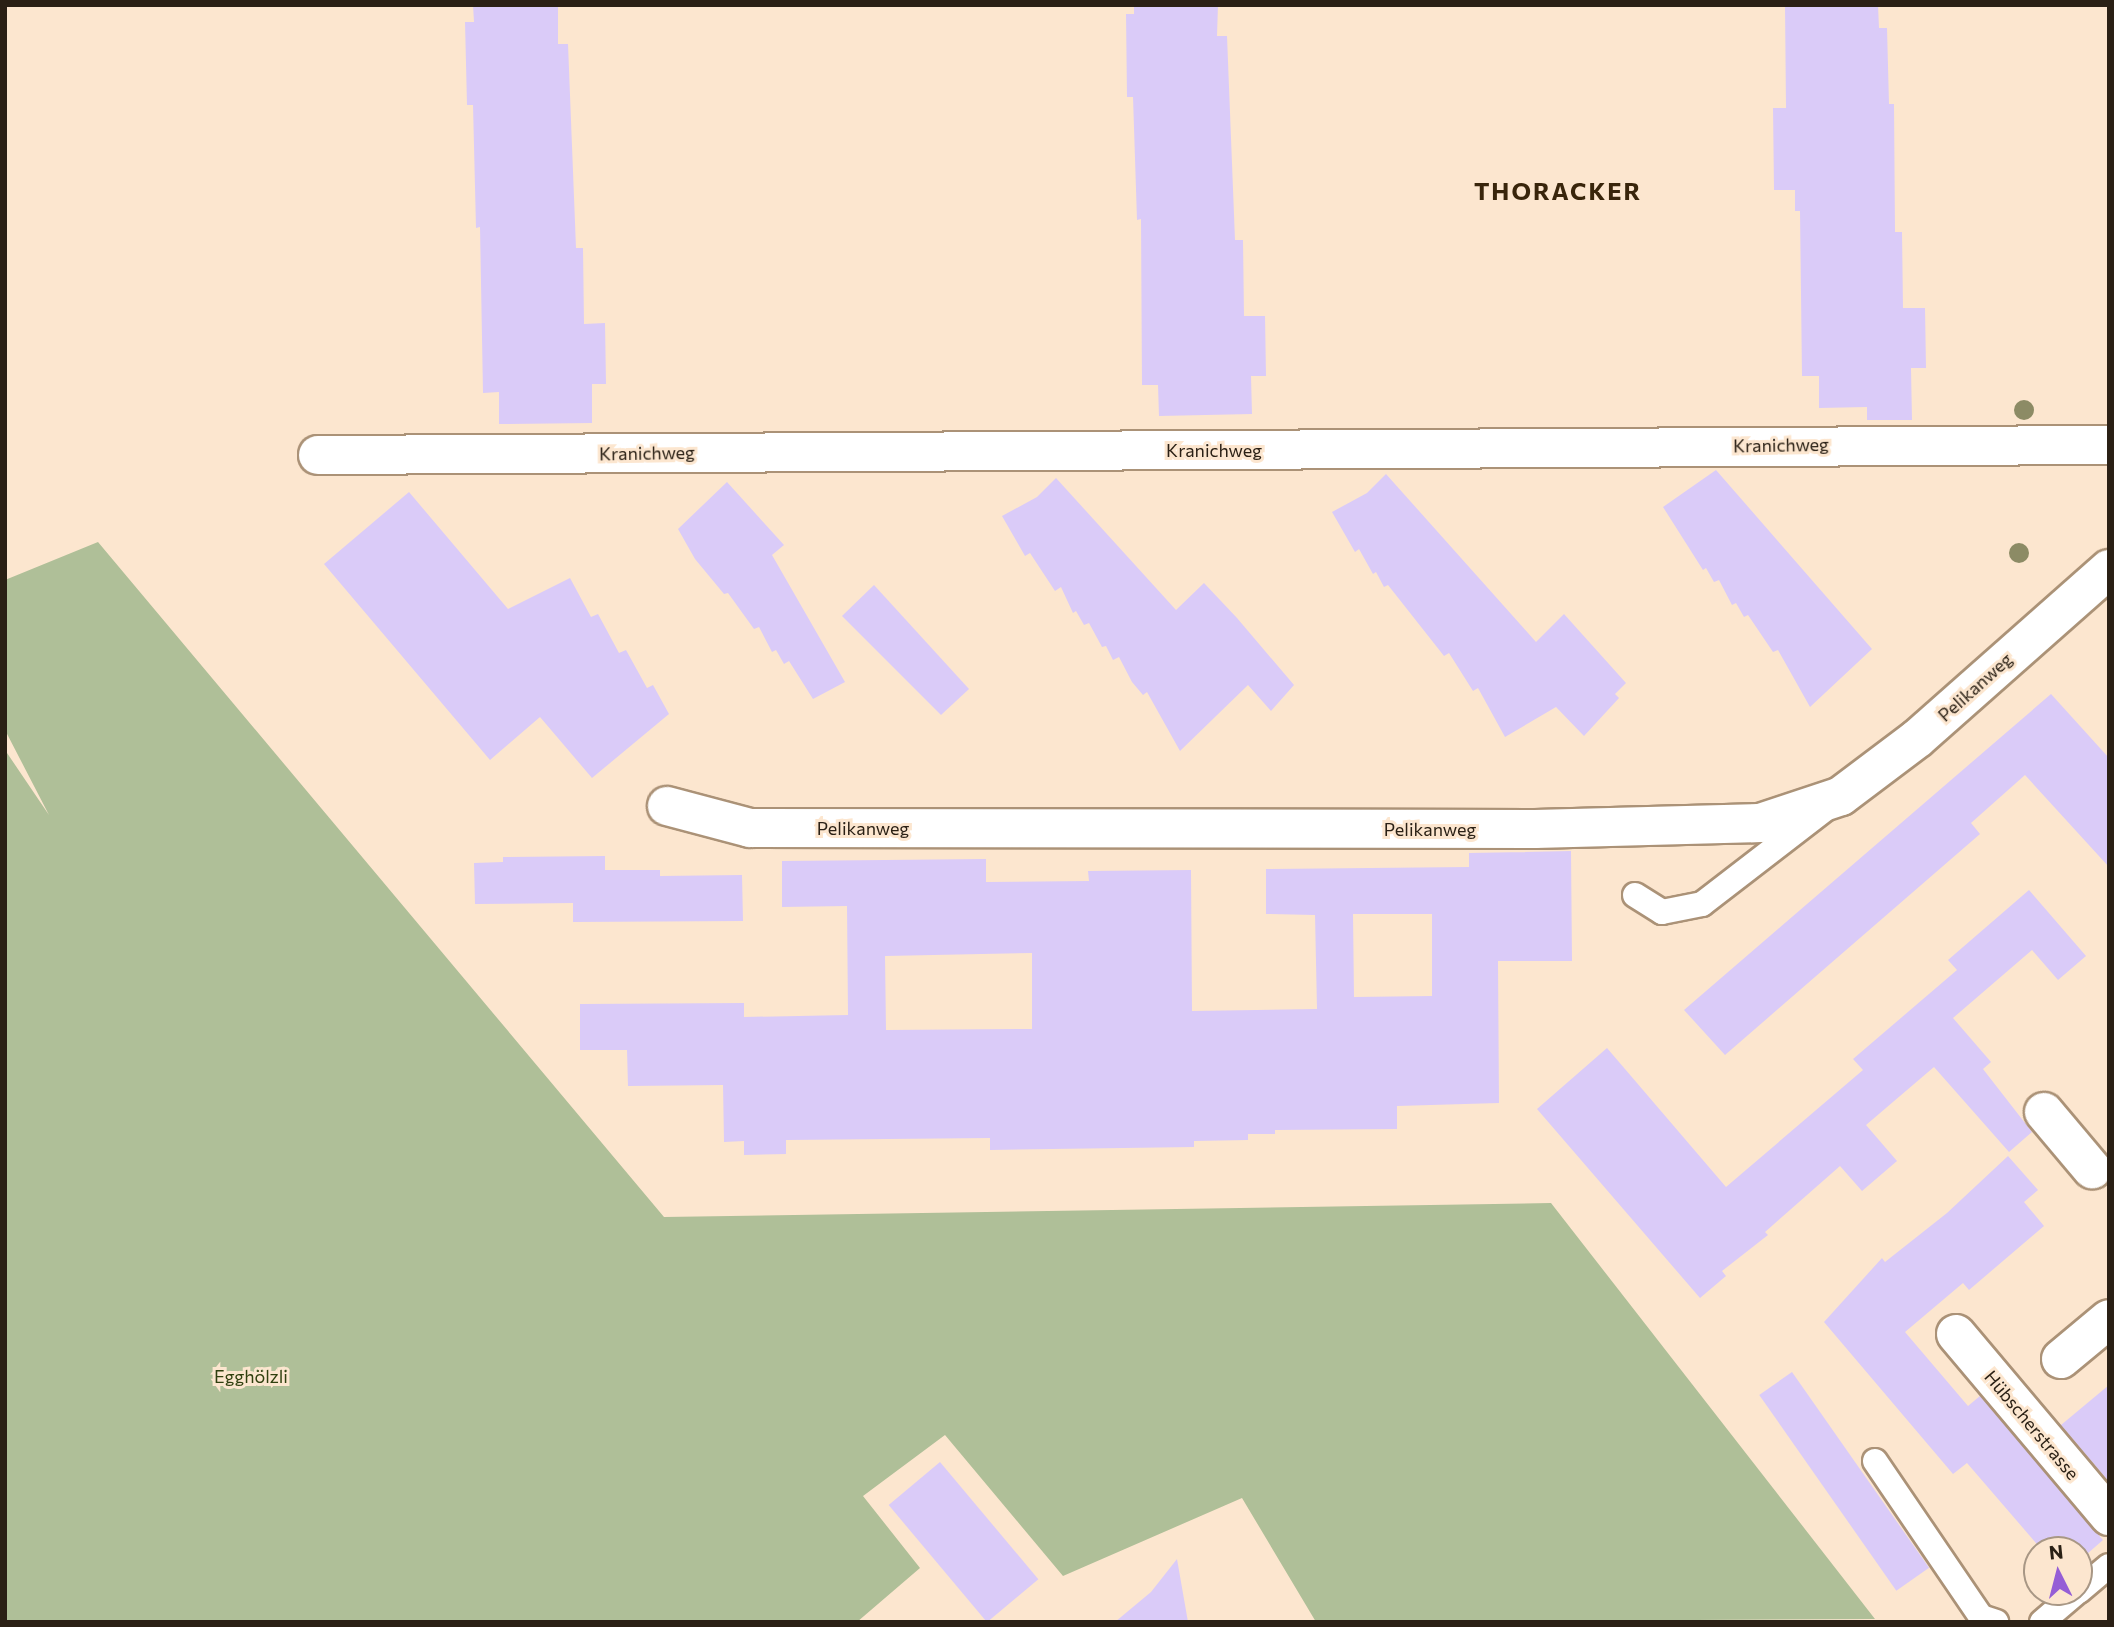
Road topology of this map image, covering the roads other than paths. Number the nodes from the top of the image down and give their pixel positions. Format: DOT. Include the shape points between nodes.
graph roads {
  1 [pos="2109,445"];
  2 [pos="318,456"];
  3 [pos="2109,569"];
  4 [pos="1841,796"];
  5 [pos="667,806"];
  6 [pos="1635,895"];
  7 [pos="2044,1112"];
  8 [pos="2103,1171"];
  9 [pos="2109,1319"];
  10 [pos="1956,1334"];
  11 [pos="2061,1359"];
  12 [pos="1875,1461"];
  13 [pos="2109,1516"];
  14 [pos="2109,1566"];
  15 [pos="2093,1579"];
  16 [pos="2061,1606"];
  17 [pos="1996,1622"];
  18 [pos="2042,1622"];
  1 -- 2 [label="street, Kranichweg"];
  3 -- 4 [label="street, Pelikanweg" via="1918,738"];
  4 -- 5 [label="street, Pelikanweg" via="1760,823 1535,829 750,828"];
  4 -- 6 [label="lane" via="1702,904 1662,912"];
  7 -- 8 [label="street"];
  9 -- 11 [label="street"];
  10 -- 13 [label="street, Hübscherstrasse"];
  12 -- 17 [label="lane" via="1981,1617"];
  14 -- 15 [label="lane"];
  16 -- 18 [label="lane"];
}
